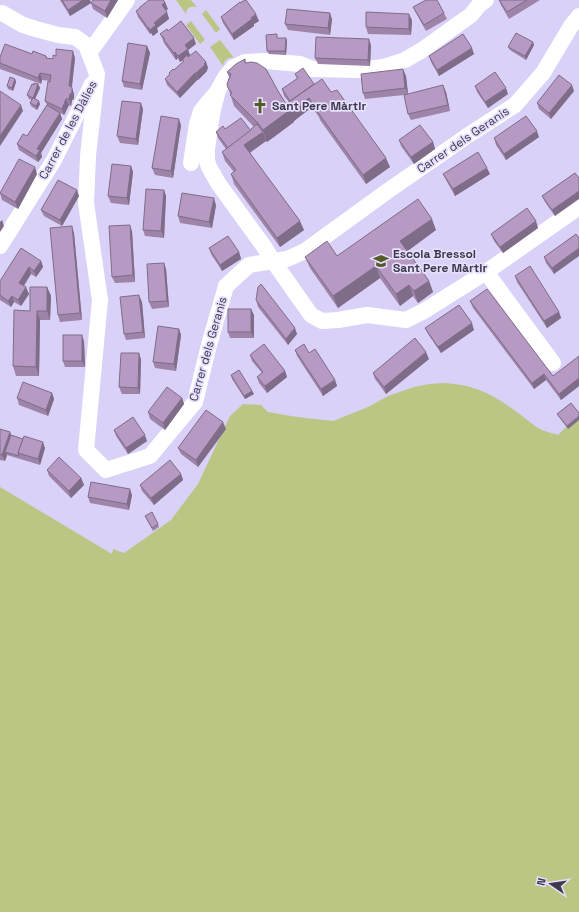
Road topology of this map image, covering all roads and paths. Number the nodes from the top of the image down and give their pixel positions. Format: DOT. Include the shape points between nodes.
graph roads {
  1 [pos="127,0"];
  2 [pos="486,0"];
  3 [pos="4,10"];
  4 [pos="579,16"];
  5 [pos="89,53"];
  6 [pos="97,74"];
  7 [pos="218,90"];
  8 [pos="191,163"];
  9 [pos="579,206"];
  10 [pos="0,246"];
  11 [pos="273,261"];
  12 [pos="486,272"];
  13 [pos="552,363"];
  1 -- 5 [label="street"];
  2 -- 7 [label="street" via="471,15 422,50 399,62 359,70 313,69 295,63 245,62 229,72"];
  3 -- 5 [label="street, Carrer dels Geranis" via="23,25 74,37 86,45"];
  4 -- 11 [label="street, Carrer dels Geranis" via="543,73 516,105 389,190 305,251 287,259"];
  5 -- 6 [label="street, Carrer dels Geranis"];
  6 -- 10 [label="street, Carrer de les Dàlies" via="54,160"];
  6 -- 11 [label="street, Carrer dels Geranis" via="88,156 86,203 100,300 86,450 106,470 150,456 195,402 226,286 249,265"];
  7 -- 8 [label="street" via="201,111"];
  7 -- 11 [label="street" via="212,114 207,161 212,174"];
  9 -- 12 [label="street"];
  11 -- 12 [label="street" via="311,315 322,321 367,315 406,320"];
  12 -- 13 [label="street"];
}
